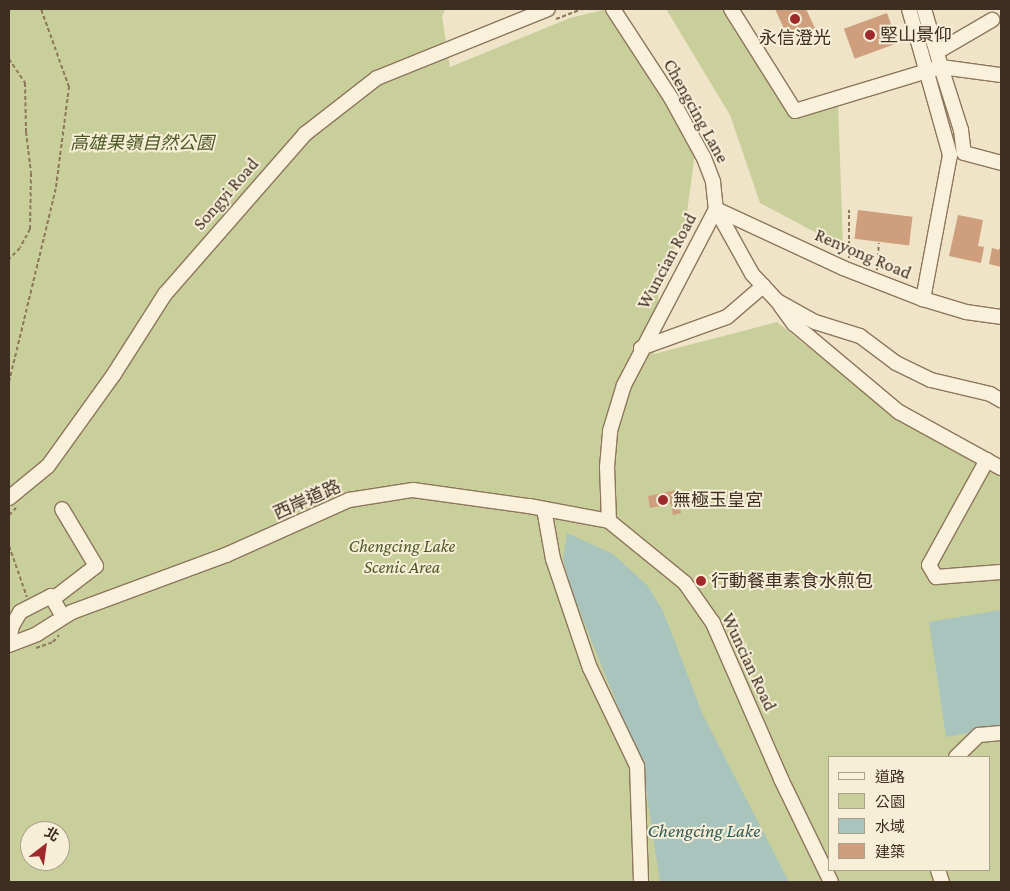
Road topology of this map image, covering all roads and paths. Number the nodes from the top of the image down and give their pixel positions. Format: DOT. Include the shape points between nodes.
graph roads {
  1 [pos="41,9"];
  2 [pos="582,9"];
  3 [pos="613,9"];
  4 [pos="732,9"];
  5 [pos="908,9"];
  6 [pos="926,10"];
  7 [pos="548,15"];
  8 [pos="992,20"];
  9 [pos="937,52"];
  10 [pos="9,60"];
  11 [pos="941,67"];
  12 [pos="926,69"];
  13 [pos="1001,75"];
  14 [pos="1001,163"];
  15 [pos="716,209"];
  16 [pos="849,210"];
  17 [pos="879,243"];
  18 [pos="848,258"];
  19 [pos="9,259"];
  20 [pos="877,270"];
  21 [pos="763,286"];
  22 [pos="922,299"];
  23 [pos="777,301"];
  24 [pos="1001,317"];
  25 [pos="642,348"];
  26 [pos="9,382"];
  27 [pos="1001,400"];
  28 [pos="987,460"];
  29 [pos="1001,468"];
  30 [pos="9,498"];
  31 [pos="23,503"];
  32 [pos="62,509"];
  33 [pos="544,509"];
  34 [pos="9,515"];
  35 [pos="609,521"];
  36 [pos="9,546"];
  37 [pos="1001,572"];
  38 [pos="53,599"];
  39 [pos="30,606"];
  40 [pos="63,617"];
  41 [pos="9,641"];
  42 [pos="9,645"];
  43 [pos="1001,733"];
  44 [pos="957,756"];
  45 [pos="640,882"];
  46 [pos="832,882"];
  1 -- 26 [label="path" via="68,87 56,187"];
  2 -- 7 [label="path"];
  3 -- 15 [label="street, Chengcing Lane" via="672,98 704,158"];
  4 -- 12 [label="street" via="795,111"];
  5 -- 12 [label="street"];
  6 -- 9 [label="street"];
  7 -- 30 [label="street, Songyi Road" via="377,78 305,134 165,294 114,374 48,466"];
  8 -- 9 [label="street"];
  9 -- 11 [label="street"];
  10 -- 19 [label="path" via="25,83 31,173 30,229 20,248"];
  11 -- 12 [label="street"];
  11 -- 13 [label="street"];
  11 -- 14 [label="street" via="961,130 964,153"];
  12 -- 22 [label="street" via="950,155"];
  15 -- 21 [label="street, Chengcing Lane" via="752,274"];
  15 -- 22 [label="street, Renyong Road" via="843,268"];
  15 -- 25 [label="street, Wuncian Road"];
  16 -- 18 [label="path"];
  17 -- 20 [label="path"];
  21 -- 23 [label="street, Chengcing Lane"];
  21 -- 25 [label="street" via="727,317"];
  22 -- 24 [label="street, Renyong Road" via="966,312"];
  23 -- 27 [label="street, Chengcing Lane" via="815,322 860,336 896,363 931,380 990,394"];
  23 -- 28 [label="street, Chengcing Lane" via="794,324 899,412"];
  25 -- 35 [label="street, Wuncian Road" via="624,386 610,431 607,467"];
  28 -- 29 [label="street, Chengcing Lane"];
  28 -- 37 [label="street" via="929,565 936,577"];
  31 -- 34 [label="path"];
  32 -- 38 [label="street" via="96,566"];
  33 -- 35 [label="street, 西岸道路"];
  33 -- 40 [label="street, 西岸道路" via="412,490 349,500 226,555"];
  33 -- 45 [label="street" via="553,559 590,668 637,766"];
  35 -- 46 [label="street, Wuncian Road" via="685,583 713,623 781,779"];
  36 -- 39 [label="path"];
  38 -- 39 [label="street" via="51,596"];
  38 -- 40 [label="street"];
  39 -- 41 [label="street" via="15,618"];
  40 -- 42 [label="street, 西岸道路" via="37,634"];
  43 -- 44 [label="street" via="979,735"];
}
